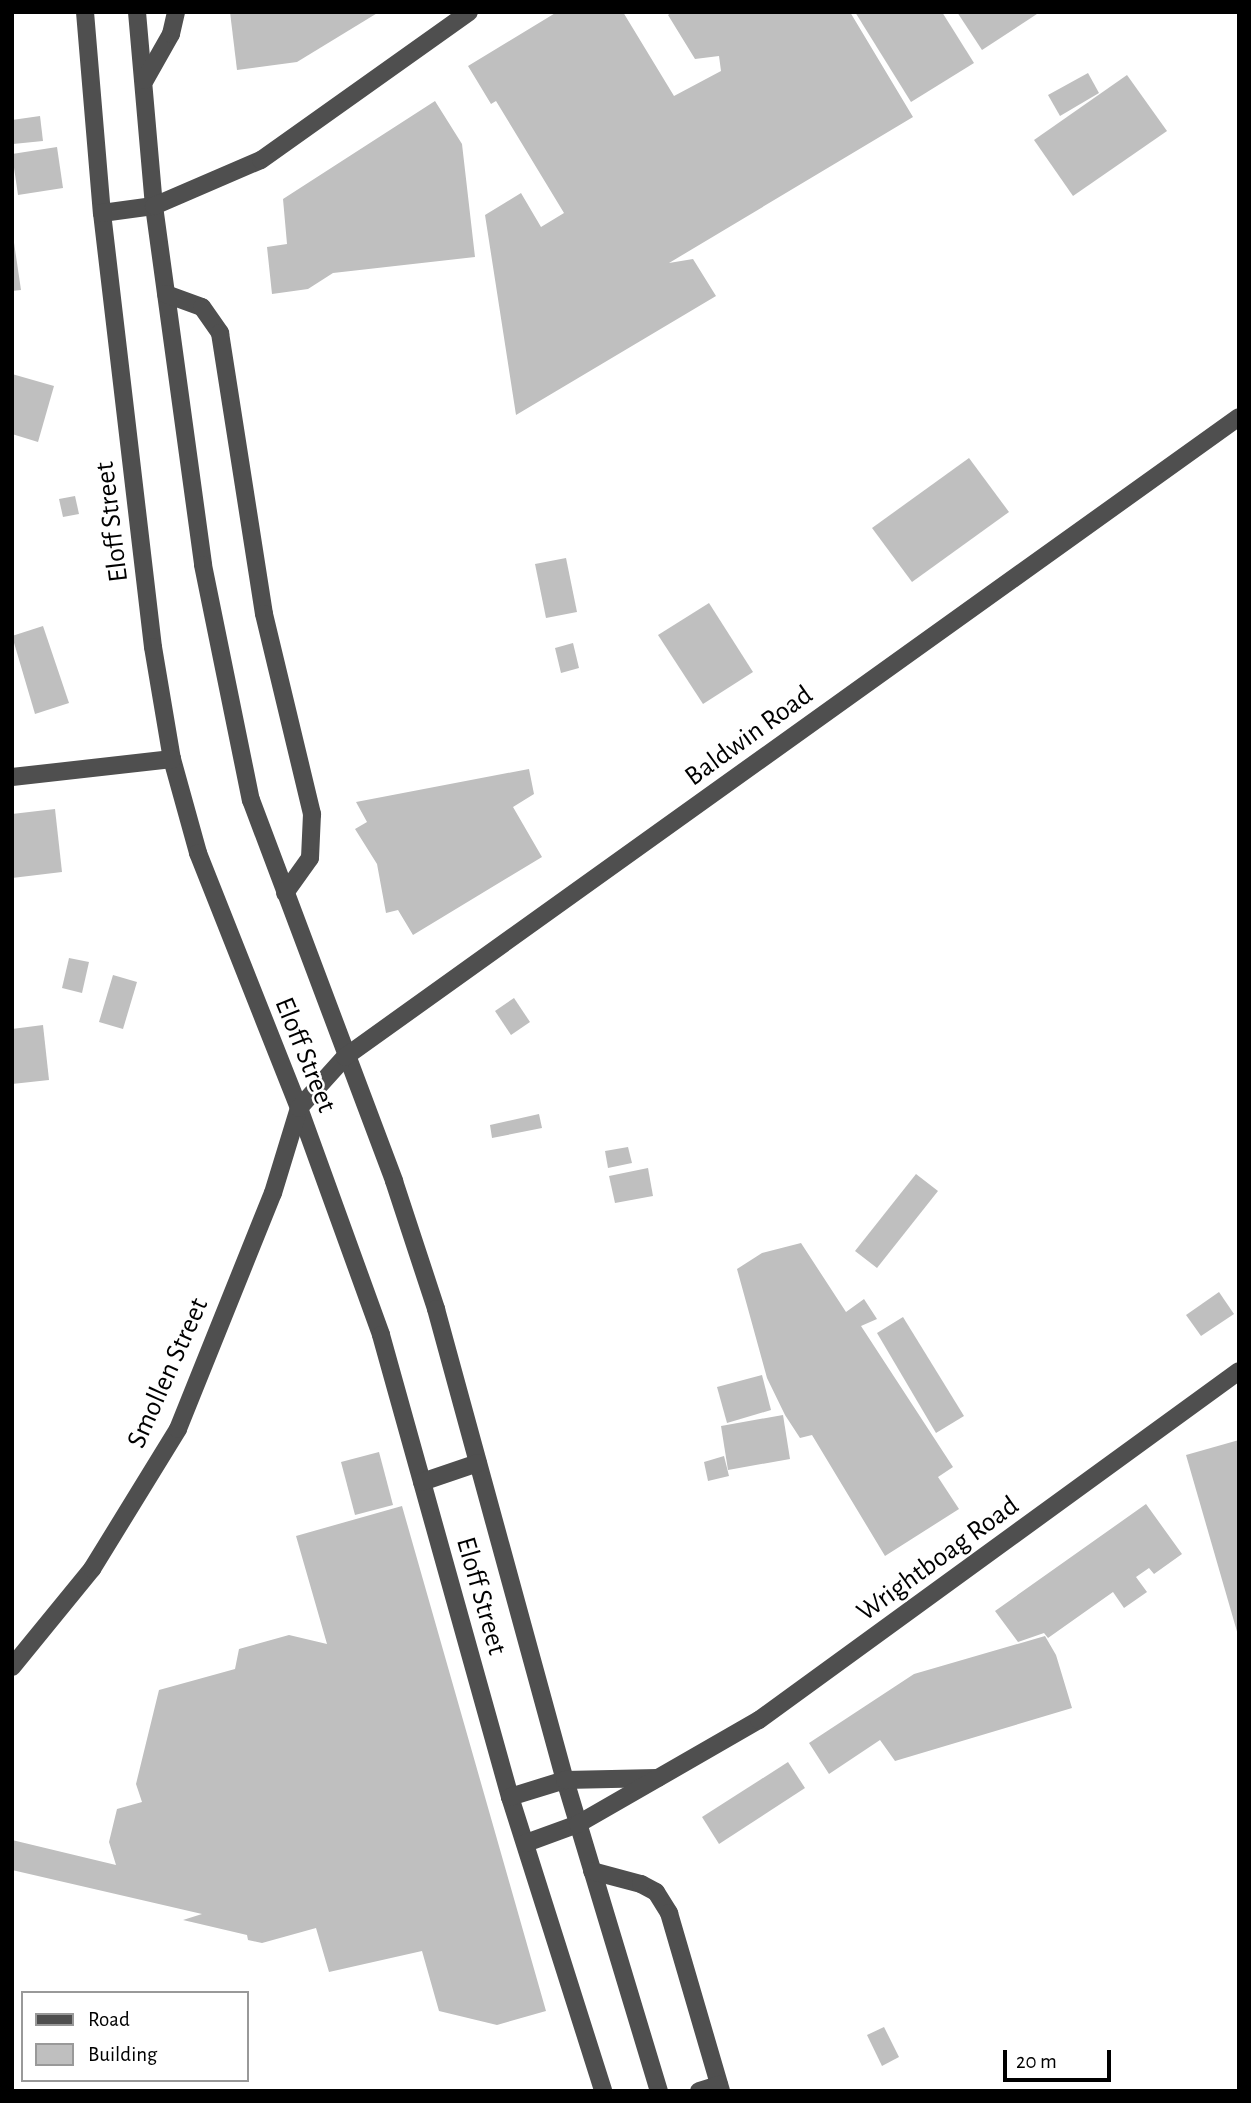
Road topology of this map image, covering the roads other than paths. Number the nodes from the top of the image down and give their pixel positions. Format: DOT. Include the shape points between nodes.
graph roads {
  1 [pos="85,12"];
  2 [pos="136,12"];
  3 [pos="176,12"];
  4 [pos="469,12"];
  5 [pos="145,80"];
  6 [pos="154,206"];
  7 [pos="102,213"];
  8 [pos="166,294"];
  9 [pos="1239,417"];
  10 [pos="172,759"];
  11 [pos="12,777"];
  12 [pos="285,893"];
  13 [pos="345,1057"];
  14 [pos="299,1108"];
  15 [pos="1239,1371"];
  16 [pos="478,1464"];
  17 [pos="422,1482"];
  18 [pos="12,1667"];
  19 [pos="661,1778"];
  20 [pos="565,1780"];
  21 [pos="510,1797"];
  22 [pos="578,1824"];
  23 [pos="526,1843"];
  24 [pos="593,1871"];
  25 [pos="720,2088"];
  26 [pos="603,2091"];
  27 [pos="659,2091"];
  28 [pos="699,2091"];
  1 -- 7 [label="street, Eloff Street"];
  2 -- 5 [label="street, Eloff Street"];
  3 -- 5 [label="street" via="171,34"];
  4 -- 6 [label="street" via="261,160"];
  5 -- 6 [label="street, Eloff Street"];
  6 -- 7 [label="street"];
  6 -- 8 [label="street, Eloff Street"];
  7 -- 10 [label="street, Eloff Street" via="153,647"];
  8 -- 12 [label="street, Eloff Street" via="203,565 229,708 251,800"];
  8 -- 12 [label="street" via="202,307 220,333 264,614 312,814 310,858"];
  9 -- 13 [label="street, Baldwin Road"];
  10 -- 11 [label="street"];
  10 -- 14 [label="street, Eloff Street" via="198,853"];
  12 -- 13 [label="street, Eloff Street"];
  13 -- 14 [label="street, Baldwin Road"];
  13 -- 16 [label="street, Eloff Street" via="394,1181 436,1308"];
  14 -- 17 [label="street, Eloff Street" via="381,1335"];
  14 -- 18 [label="street, Smollen Street" via="273,1193 178,1429 92,1569"];
  15 -- 19 [label="street, Wrightboag Road" via="845,1659 748,1726"];
  16 -- 17 [label="street"];
  16 -- 20 [label="street, Eloff Street"];
  17 -- 21 [label="street, Eloff Street"];
  19 -- 20 [label="street, Wrightboag Road"];
  19 -- 22 [label="street, Wrightboag Road"];
  20 -- 21 [label="street, Wrightboag Road"];
  20 -- 22 [label="street, Eloff Street"];
  21 -- 23 [label="street, Eloff Street"];
  22 -- 23 [label="street, Wrightboag Road"];
  22 -- 24 [label="street, Eloff Street"];
  23 -- 26 [label="street, Eloff Street"];
  24 -- 25 [label="street" via="656,1892 669,1913"];
  24 -- 27 [label="street, Eloff Street"];
  25 -- 28 [label="street"];
}
